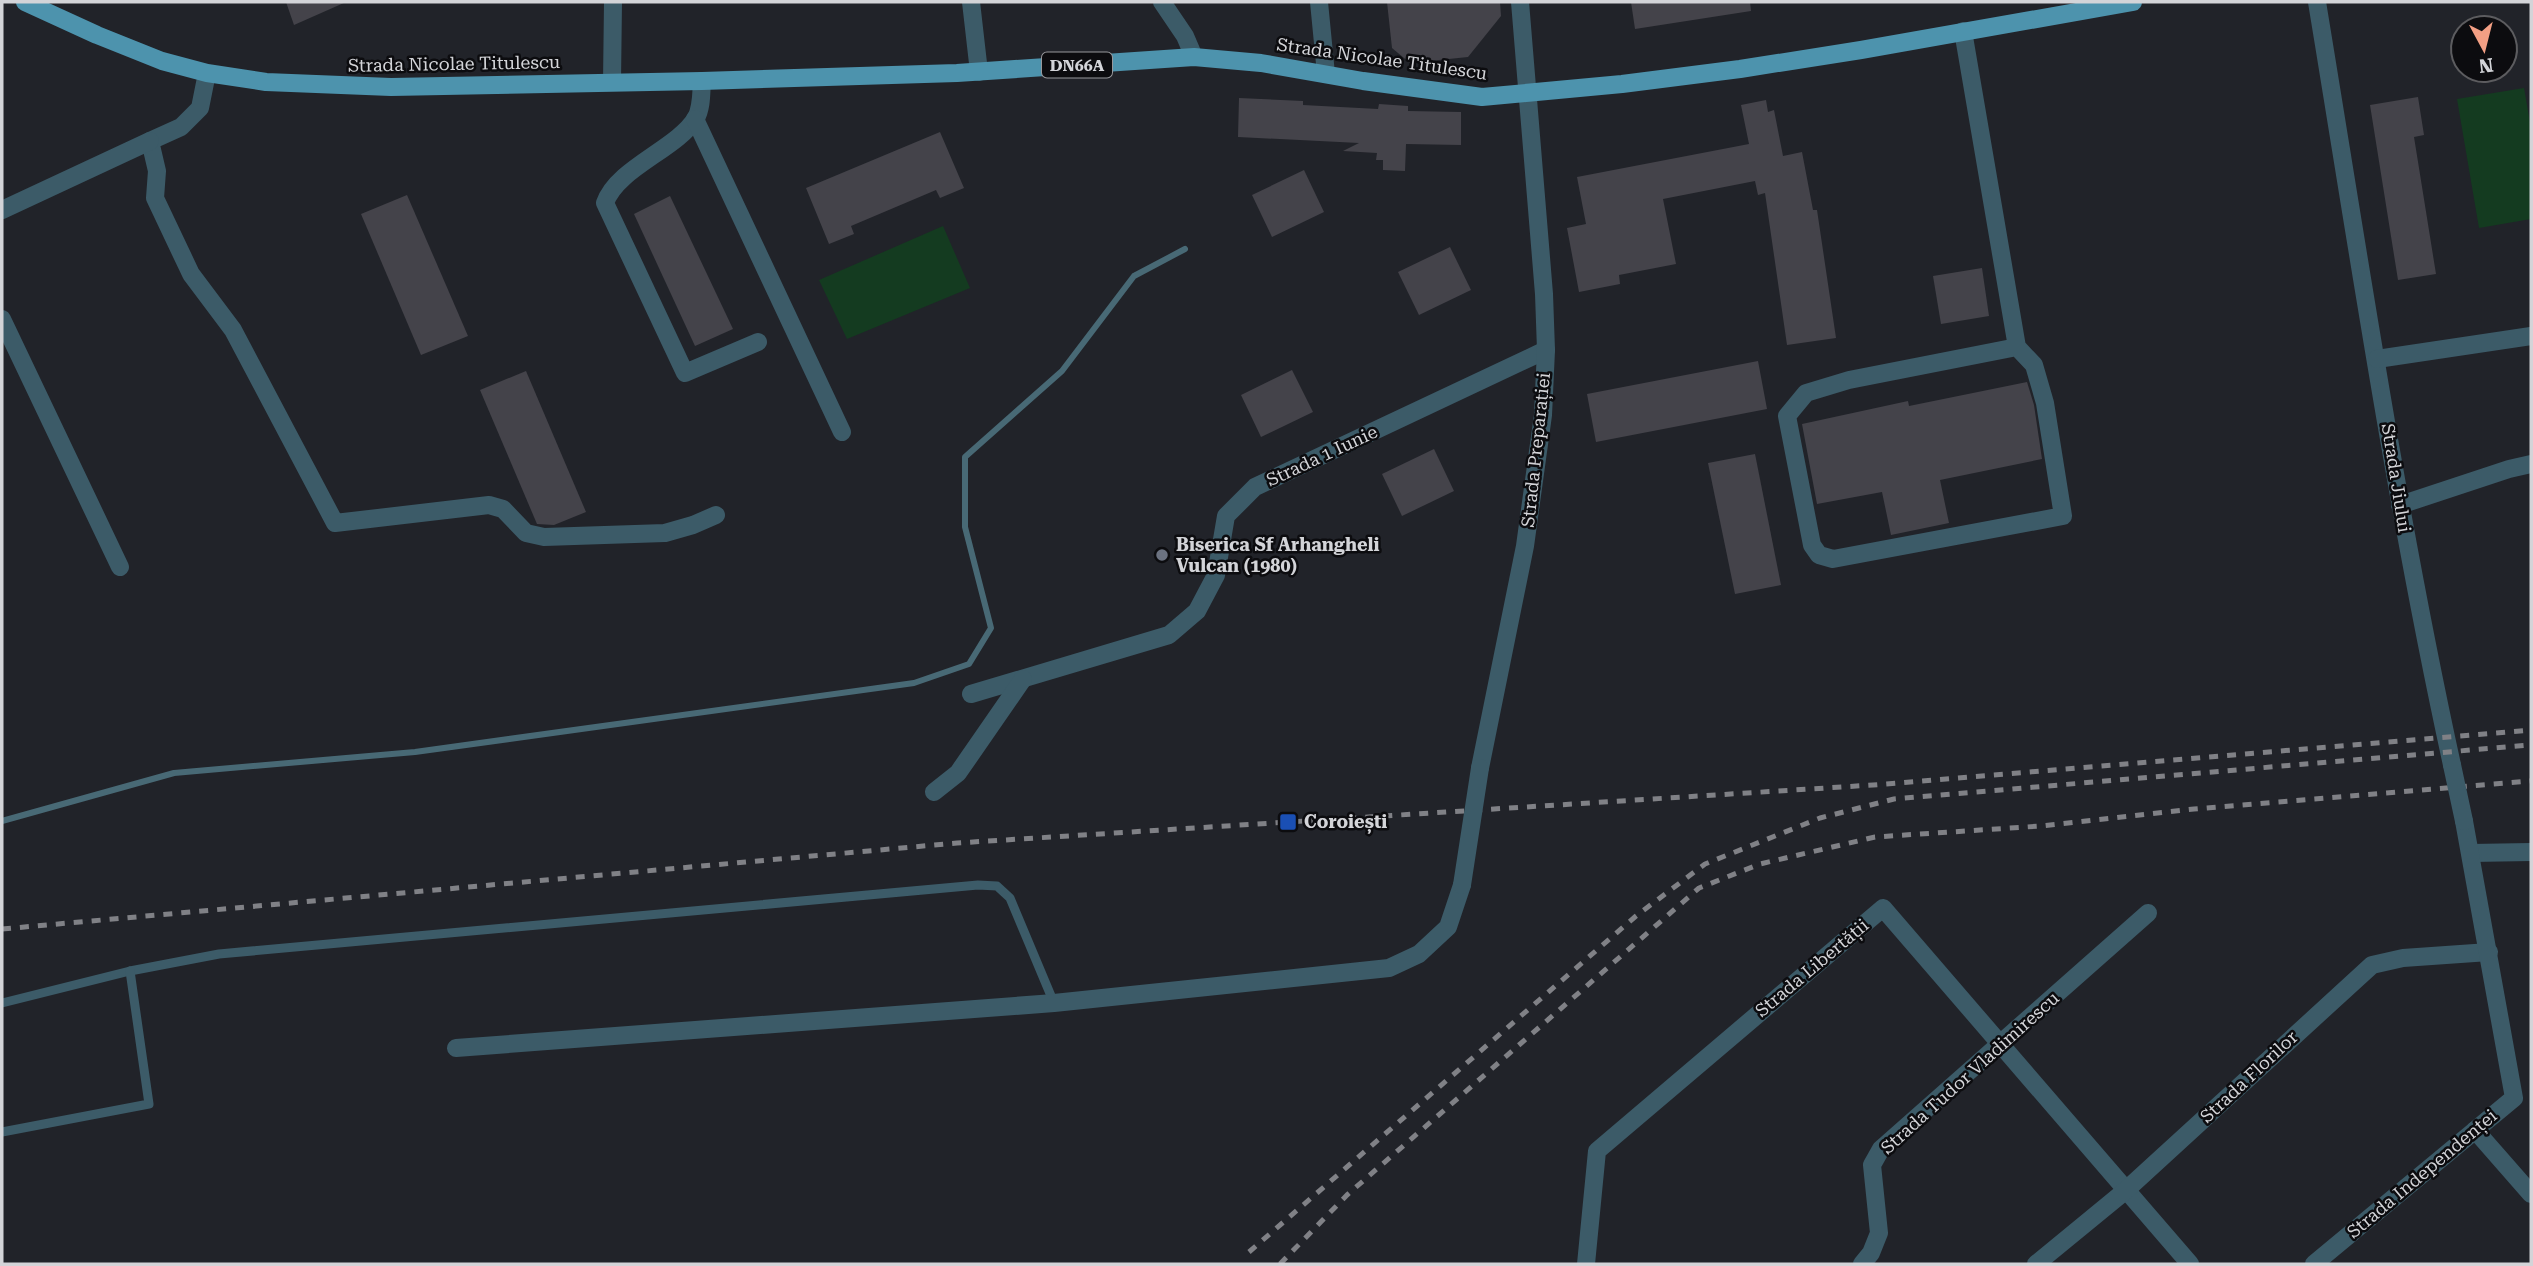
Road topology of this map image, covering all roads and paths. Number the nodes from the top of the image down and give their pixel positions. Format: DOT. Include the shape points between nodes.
graph roads {
  1 [pos="25,2"];
  2 [pos="613,2"];
  3 [pos="971,2"];
  4 [pos="1162,2"];
  5 [pos="1320,2"];
  6 [pos="1520,2"];
  7 [pos="2133,2"];
  8 [pos="2317,2"];
  9 [pos="1963,31"];
  10 [pos="1194,57"];
  11 [pos="979,72"];
  12 [pos="207,73"];
  13 [pos="1326,74"];
  14 [pos="702,81"];
  15 [pos="612,82"];
  16 [pos="1527,94"];
  17 [pos="695,119"];
  18 [pos="150,141"];
  19 [pos="2,209"];
  20 [pos="2,318"];
  21 [pos="2531,337"];
  22 [pos="758,342"];
  23 [pos="2017,346"];
  24 [pos="1546,350"];
  25 [pos="2377,359"];
  26 [pos="842,432"];
  27 [pos="2531,464"];
  28 [pos="2400,505"];
  29 [pos="716,515"];
  30 [pos="120,567"];
  31 [pos="1023,679"];
  32 [pos="971,694"];
  33 [pos="934,792"];
  34 [pos="2531,852"];
  35 [pos="2471,853"];
  36 [pos="2148,913"];
  37 [pos="2489,952"];
  38 [pos="130,971"];
  39 [pos="2,1003"];
  40 [pos="1054,1003"];
  41 [pos="2001,1043"];
  42 [pos="456,1048"];
  43 [pos="2475,1130"];
  44 [pos="2,1132"];
  45 [pos="2125,1191"];
  46 [pos="2531,1194"];
  47 [pos="1586,1264"];
  48 [pos="1862,1264"];
  49 [pos="2036,1264"];
  50 [pos="2190,1264"];
  51 [pos="2314,1264"];
  1 -- 12 [label="main road, Strada Nicolae Titulescu / DN66A" via="149,56"];
  2 -- 15 [label="street"];
  3 -- 11 [label="street"];
  4 -- 10 [label="street"];
  5 -- 13 [label="street"];
  6 -- 16 [label="street, Strada Preparației"];
  7 -- 9 [label="main road, Strada Nicolae Titulescu / DN66A"];
  8 -- 25 [label="street, Strada Jiului"];
  9 -- 16 [label="main road, Strada Nicolae Titulescu / DN66A" via="1740,69"];
  9 -- 23 [label="street"];
  10 -- 11 [label="main road, Strada Nicolae Titulescu / DN66A"];
  10 -- 13 [label="main road, Strada Nicolae Titulescu / DN66A"];
  11 -- 14 [label="main road, Strada Nicolae Titulescu / DN66A"];
  12 -- 15 [label="main road, Strada Nicolae Titulescu / DN66A" via="332,86"];
  12 -- 18 [label="street" via="200,108 181,127"];
  13 -- 16 [label="main road, Strada Nicolae Titulescu / DN66A" via="1469,96"];
  14 -- 15 [label="main road, Strada Nicolae Titulescu / DN66A"];
  14 -- 17 [label="street"];
  16 -- 24 [label="street, Strada Preparației"];
  17 -- 22 [label="street" via="629,173 605,202 685,373"];
  17 -- 26 [label="street"];
  18 -- 19 [label="street"];
  18 -- 29 [label="street" via="157,171 155,198 191,274 233,330 335,523 489,505 503,509 526,533 544,537 665,533"];
  20 -- 30 [label="street"];
  21 -- 25 [label="street"];
  23 -- 23 [label="street" via="1806,393 1787,416 1812,545 1819,555 1833,559 2063,516 2045,402 2034,365"];
  24 -- 31 [label="street, Strada 1 Iunie" via="1255,487 1226,516 1216,575 1197,611 1169,635"];
  24 -- 40 [label="street, Strada Preparației, bridge" via="1543,415 1525,546 1480,768 1462,885 1448,927 1419,954 1389,968"];
  25 -- 28 [label="street, Strada Jiului"];
  27 -- 28 [label="street"];
  28 -- 35 [label="street, Strada Jiului, bridge"];
  31 -- 32 [label="street, Strada 1 Iunie"];
  31 -- 33 [label="street" via="958,773"];
  34 -- 35 [label="street"];
  35 -- 37 [label="street, Strada Jiului"];
  36 -- 41 [label="street, Strada Tudor Vladimirescu"];
  37 -- 43 [label="street, Strada Independenței" via="2514,1098"];
  37 -- 45 [label="street, Strada Florilor" via="2403,958 2372,965"];
  38 -- 39 [label="lane"];
  38 -- 40 [label="lane" via="219,954 978,884 997,886 1010,898"];
  38 -- 44 [label="lane" via="149,1104"];
  40 -- 42 [label="street, Strada Preparației"];
  41 -- 45 [label="street, Strada Libertății"];
  41 -- 47 [label="street, Strada Libertății" via="1883,908 1597,1151"];
  41 -- 48 [label="street, Strada Tudor Vladimirescu" via="1881,1149 1872,1165 1879,1233"];
  43 -- 46 [label="street"];
  43 -- 51 [label="street, Strada Independenței"];
  45 -- 49 [label="street, Strada Florilor"];
  45 -- 50 [label="street, Strada Libertății"];
}
